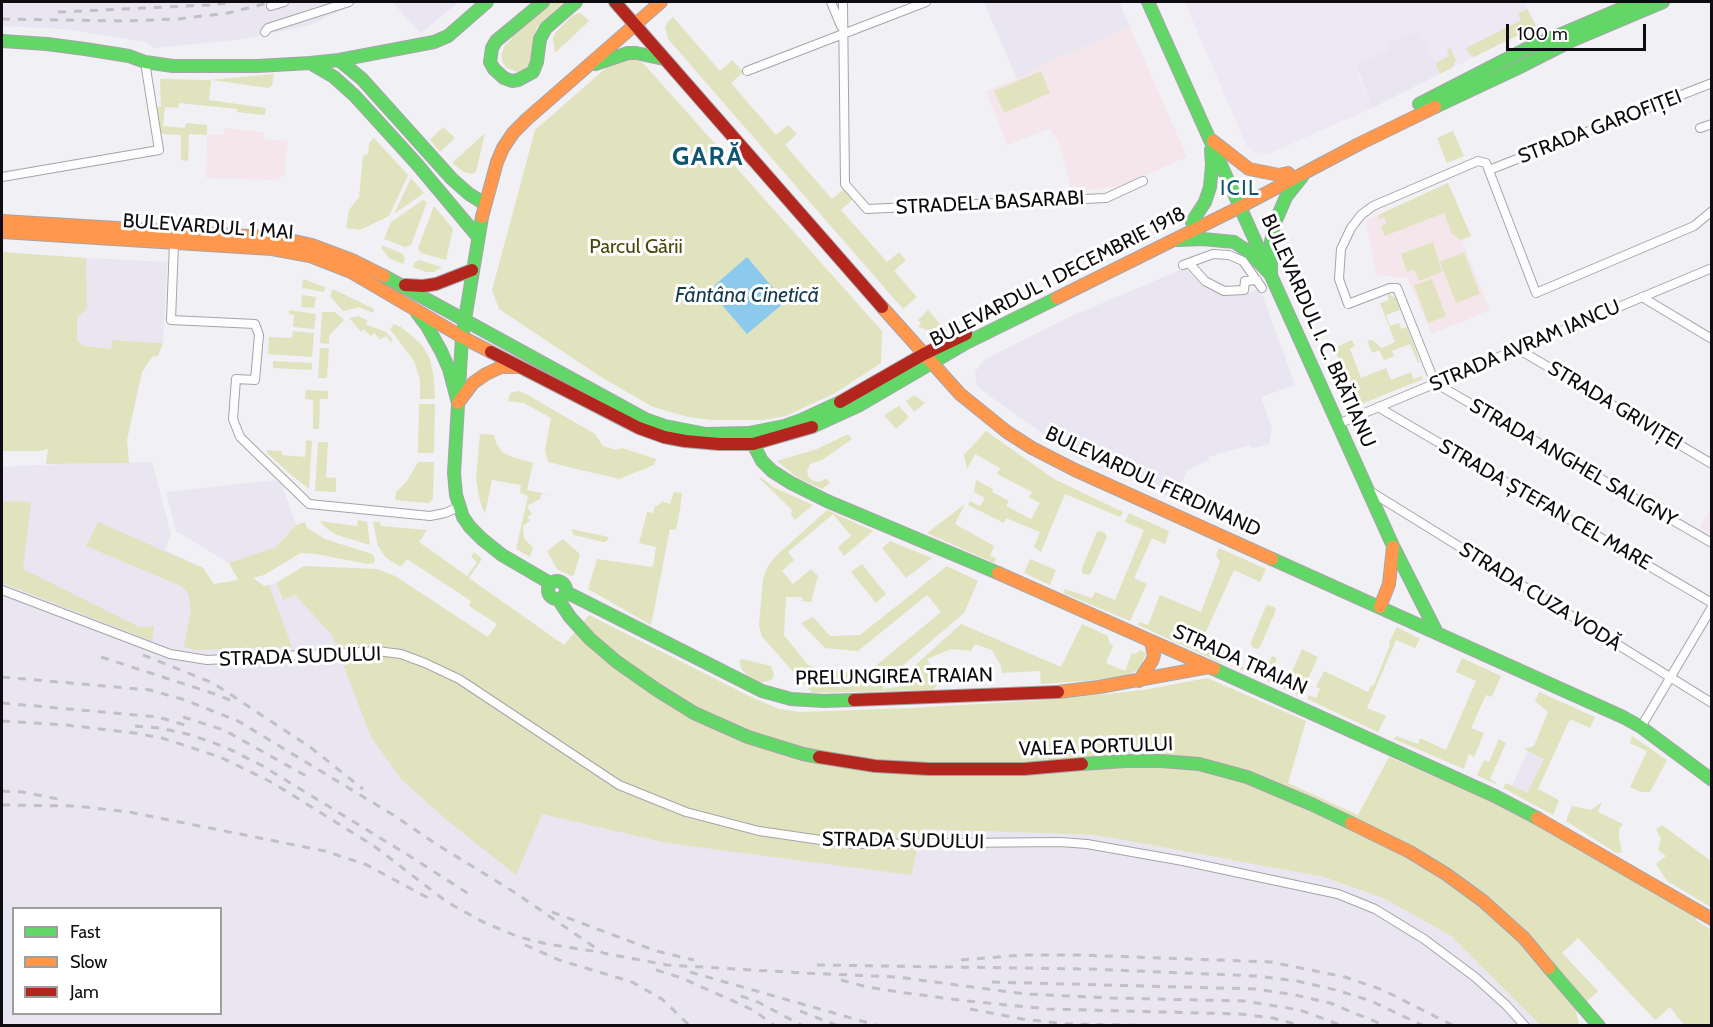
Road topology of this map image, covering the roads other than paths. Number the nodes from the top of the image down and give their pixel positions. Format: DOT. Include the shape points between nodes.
graph roads {
  1 [pos="284,2"];
  2 [pos="349,2"];
  3 [pos="487,2"];
  4 [pos="543,2"];
  5 [pos="576,2"];
  6 [pos="615,2"];
  7 [pos="661,2"];
  8 [pos="831,2"];
  9 [pos="843,2"];
  10 [pos="926,2"];
  11 [pos="1149,2"];
  12 [pos="1637,2"];
  13 [pos="1663,2"];
  14 [pos="272,6"];
  15 [pos="635,25"];
  16 [pos="265,32"];
  17 [pos="844,32"];
  18 [pos="2,41"];
  19 [pos="664,58"];
  20 [pos="339,60"];
  21 [pos="144,62"];
  22 [pos="310,63"];
  23 [pos="586,68"];
  24 [pos="747,71"];
  25 [pos="1712,83"];
  26 [pos="1712,124"];
  27 [pos="1700,128"];
  28 [pos="1210,138"];
  29 [pos="1489,170"];
  30 [pos="1307,171"];
  31 [pos="1288,173"];
  32 [pos="2,177"];
  33 [pos="1143,182"];
  34 [pos="1238,203"];
  35 [pos="485,204"];
  36 [pos="1712,212"];
  37 [pos="2,220"];
  38 [pos="1192,222"];
  39 [pos="2,232"];
  40 [pos="478,237"];
  41 [pos="1173,240"];
  42 [pos="174,243"];
  43 [pos="1712,268"];
  44 [pos="472,270"];
  45 [pos="1272,275"];
  46 [pos="1257,280"];
  47 [pos="394,281"];
  48 [pos="1262,288"];
  49 [pos="1642,297"];
  50 [pos="414,309"];
  51 [pos="465,319"];
  52 [pos="462,336"];
  53 [pos="1712,339"];
  54 [pos="1518,349"];
  55 [pos="928,358"];
  56 [pos="520,367"];
  57 [pos="1435,383"];
  58 [pos="458,403"];
  59 [pos="1378,407"];
  60 [pos="1338,424"];
  61 [pos="753,444"];
  62 [pos="1712,464"];
  63 [pos="1368,490"];
  64 [pos="459,507"];
  65 [pos="1712,543"];
  66 [pos="1393,546"];
  67 [pos="2,590"];
  68 [pos="562,596"];
  69 [pos="1712,605"];
  70 [pos="1380,607"];
  71 [pos="1436,631"];
  72 [pos="1151,642"];
  73 [pos="1209,667"];
  74 [pos="1670,677"];
  75 [pos="1139,681"];
  76 [pos="1712,703"];
  77 [pos="1641,727"];
  78 [pos="1712,780"];
  79 [pos="1712,920"];
  80 [pos="1525,1026"];
  81 [pos="1599,1026"];
  1 -- 14 [label="street"];
  2 -- 16 [label="street"];
  3 -- 20 [label="main road" via="448,36 434,42"];
  4 -- 5 [label="main road" via="492,48 490,62 504,78 518,80 533,72 546,28"];
  6 -- 15 [label="main road, BULEVARDUL FERDINAND"];
  7 -- 15 [label="main road"];
  8 -- 17 [label="street"];
  9 -- 17 [label="street"];
  10 -- 17 [label="street"];
  11 -- 28 [label="main road, BULEVARDUL I. C. BRĂTIANU"];
  12 -- 31 [label="main road, BULEVARDUL 1 DECEMBRIE 1918" via="1526,48"];
  13 -- 30 [label="main road, BULEVARDUL 1 DECEMBRIE 1918" via="1573,40"];
  15 -- 19 [label="main road, BULEVARDUL FERDINAND"];
  15 -- 23 [label="main road"];
  17 -- 24 [label="street"];
  17 -- 33 [label="street, STRADELA BASARABI" via="845,184 867,208 1106,198"];
  18 -- 21 [label="main road" via="85,49"];
  19 -- 23 [label="main road" via="628,53"];
  19 -- 55 [label="main road, BULEVARDUL FERDINAND"];
  20 -- 22 [label="main road"];
  20 -- 35 [label="main road" via="362,79 452,179"];
  21 -- 22 [label="main road" via="183,66"];
  21 -- 32 [label="street" via="159,150"];
  22 -- 40 [label="main road" via="355,96"];
  23 -- 35 [label="main road" via="513,134 500,155"];
  25 -- 29 [label="street, STRADA GAROFIȚEI"];
  26 -- 27 [label="street"];
  28 -- 31 [label="main road" via="1249,169"];
  28 -- 34 [label="main road, BULEVARDUL I. C. BRĂTIANU"];
  28 -- 38 [label="main road" via="1210,187"];
  29 -- 36 [label="street" via="1536,293 1694,226"];
  29 -- 57 [label="street" via="1486,163 1478,161 1373,206 1351,228 1341,249 1339,279 1348,304 1397,288"];
  30 -- 34 [label="main road, BULEVARDUL 1 DECEMBRIE 1918"];
  30 -- 45 [label="main road" via="1286,197 1277,218 1271,242"];
  31 -- 34 [label="main road, BULEVARDUL 1 DECEMBRIE 1918"];
  34 -- 38 [label="main road, BULEVARDUL 1 DECEMBRIE 1918"];
  34 -- 41 [label="main road, BULEVARDUL 1 DECEMBRIE 1918"];
  34 -- 45 [label="main road, BULEVARDUL I. C. BRĂTIANU"];
  35 -- 40 [label="main road"];
  37 -- 47 [label="main road, BULEVARDUL 1 MAI" via="294,241 341,256"];
  38 -- 55 [label="main road, BULEVARDUL 1 DECEMBRIE 1918"];
  39 -- 42 [label="main road, BULEVARDUL 1 MAI"];
  40 -- 44 [label="main road"];
  41 -- 45 [label="main road" via="1234,242"];
  41 -- 55 [label="main road, BULEVARDUL 1 DECEMBRIE 1918"];
  42 -- 50 [label="main road, BULEVARDUL 1 MAI" via="273,249 310,256 351,272"];
  42 -- 64 [label="street" via="171,320 255,324 259,335 255,380 236,379 233,419 240,438 309,504 430,516"];
  43 -- 49 [label="street, STRADA AVRAM IANCU"];
  44 -- 47 [label="main road" via="423,286"];
  44 -- 51 [label="main road"];
  45 -- 60 [label="main road, BULEVARDUL I. C. BRĂTIANU"];
  46 -- 46 [label="street" via="1243,261 1229,255 1213,254 1186,264 1224,291 1244,290 1245,281"];
  46 -- 48 [label="street"];
  47 -- 51 [label="main road, BULEVARDUL 1 MAI"];
  49 -- 53 [label="street"];
  49 -- 54 [label="street, STRADA AVRAM IANCU"];
  50 -- 52 [label="main road, BULEVARDUL 1 MAI"];
  50 -- 58 [label="main road" via="441,351"];
  51 -- 52 [label="main road"];
  51 -- 55 [label="main road, BULEVARDUL 1 DECEMBRIE 1918" via="645,419 673,429 706,434 749,434 784,426"];
  52 -- 56 [label="main road, BULEVARDUL 1 DECEMBRIE 1918"];
  52 -- 58 [label="main road"];
  54 -- 57 [label="street, STRADA AVRAM IANCU"];
  54 -- 62 [label="street, STRADA GRIVIȚEI"];
  55 -- 61 [label="main road, BULEVARDUL 1 DECEMBRIE 1918" via="858,406 787,436"];
  55 -- 70 [label="main road, BULEVARDUL FERDINAND" via="962,395 1032,448"];
  56 -- 58 [label="main road" via="486,374 473,383"];
  56 -- 61 [label="main road, BULEVARDUL 1 DECEMBRIE 1918" via="653,434 705,443"];
  57 -- 59 [label="street, STRADA AVRAM IANCU"];
  57 -- 65 [label="street, STRADA ANGHEL SALIGNY"];
  58 -- 64 [label="main road" via="454,473"];
  59 -- 60 [label="street, STRADA AVRAM IANCU"];
  59 -- 69 [label="street, STRADA ȘTEFAN CEL MARE"];
  60 -- 63 [label="main road, BULEVARDUL I. C. BRĂTIANU"];
  61 -- 72 [label="main road, STRADA TRAIAN" via="762,461 790,483"];
  63 -- 66 [label="main road, BULEVARDUL I. C. BRĂTIANU"];
  63 -- 74 [label="street, STRADA CUZA VODĂ"];
  64 -- 68 [label="main road, VALEA PORTULUI" via="470,527 489,545 550,583 548,595 553,599"];
  66 -- 70 [label="main road, BULEVARDUL I. C. BRĂTIANU" via="1389,584"];
  66 -- 71 [label="main road, BULEVARDUL I. C. BRĂTIANU"];
  67 -- 80 [label="street, STRADA SUDULUI" via="170,654 207,660 377,651 400,654 459,679 619,785 686,812 759,831 848,844 1087,844 1338,894 1375,909 1424,939 1475,977"];
  68 -- 75 [label="main road, PRELUNGIREA TRAIAN" via="762,691 791,699 992,696"];
  68 -- 81 [label="main road, VALEA PORTULUI" via="570,617 590,639 657,690 748,737 803,754 875,766 929,769 1024,769 1161,761 1199,764 1247,777 1386,840 1446,874 1524,938"];
  69 -- 74 [label="street"];
  70 -- 71 [label="main road, BULEVARDUL FERDINAND"];
  71 -- 77 [label="main road, BULEVARDUL FERDINAND"];
  72 -- 73 [label="main road, STRADA TRAIAN"];
  72 -- 75 [label="main road" via="1154,655"];
  73 -- 75 [label="main road, PRELUNGIREA TRAIAN"];
  73 -- 79 [label="main road, STRADA TRAIAN" via="1495,796"];
  74 -- 76 [label="street, STRADA CUZA VODĂ"];
  74 -- 77 [label="street"];
  77 -- 78 [label="main road, BULEVARDUL FERDINAND"];
}
